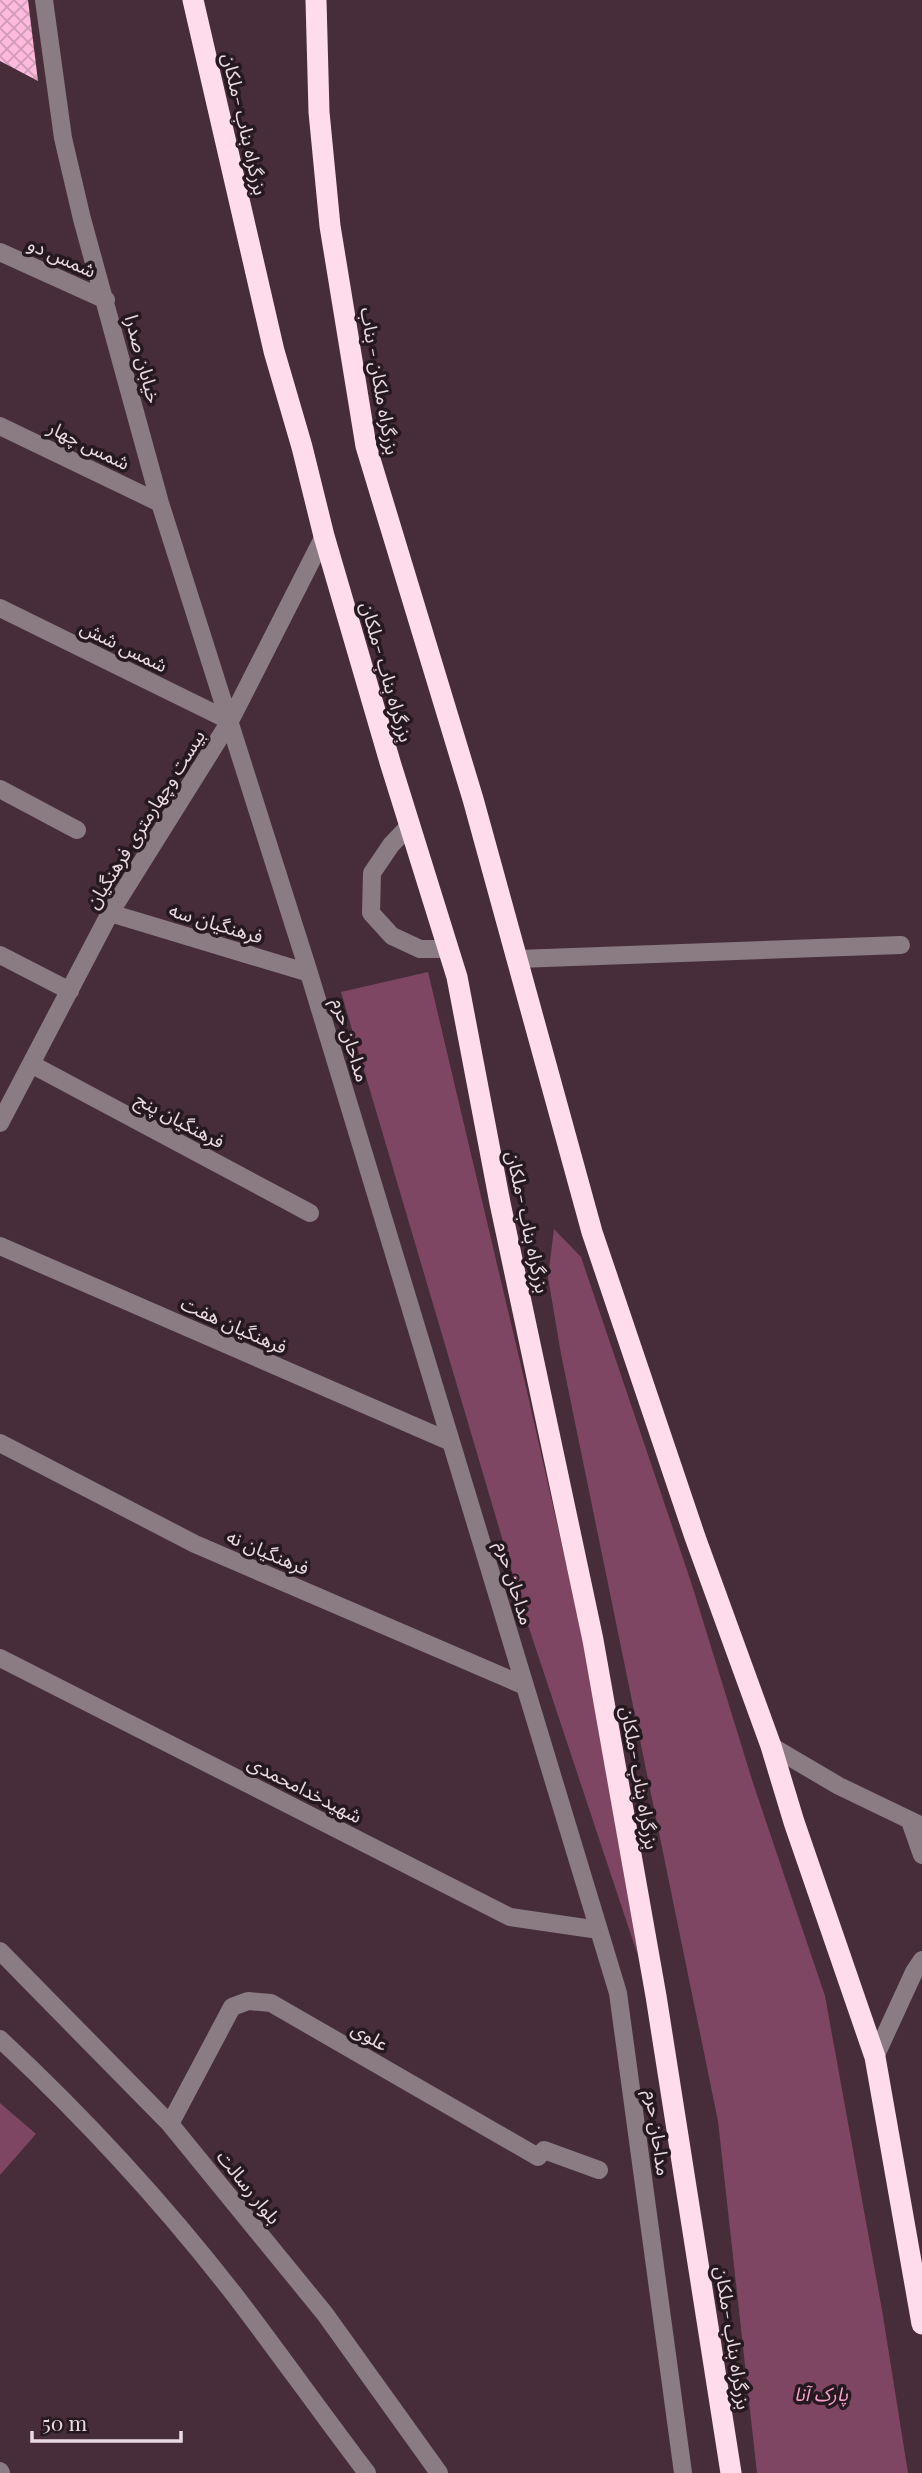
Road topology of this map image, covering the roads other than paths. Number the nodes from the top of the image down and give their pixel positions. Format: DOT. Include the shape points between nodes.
graph roads {
  1 [pos="44,0"];
  2 [pos="192,0"];
  3 [pos="316,0"];
  4 [pos="0,252"];
  5 [pos="106,300"];
  6 [pos="0,426"];
  7 [pos="160,503"];
  8 [pos="324,536"];
  9 [pos="0,608"];
  10 [pos="230,722"];
  11 [pos="0,789"];
  12 [pos="410,825"];
  13 [pos="77,830"];
  14 [pos="110,913"];
  15 [pos="901,945"];
  16 [pos="448,948"];
  17 [pos="0,955"];
  18 [pos="518,960"];
  19 [pos="309,973"];
  20 [pos="70,991"];
  21 [pos="31,1064"];
  22 [pos="1,1119"];
  23 [pos="310,1213"];
  24 [pos="0,1246"];
  25 [pos="0,1443"];
  26 [pos="451,1443"];
  27 [pos="0,1658"];
  28 [pos="525,1686"];
  29 [pos="771,1746"];
  30 [pos="918,1821"];
  31 [pos="922,1855"];
  32 [pos="599,1930"];
  33 [pos="0,1951"];
  34 [pos="922,1960"];
  35 [pos="0,2039"];
  36 [pos="875,2057"];
  37 [pos="170,2123"];
  38 [pos="599,2171"];
  39 [pos="922,2324"];
  40 [pos="367,2473"];
  41 [pos="439,2473"];
  42 [pos="683,2473"];
  43 [pos="732,2473"];
  1 -- 5 [label="street, خیابان صدرا" via="63,138"];
  2 -- 8 [label="highway, بزرگراه بناب -ملکان" via="274,351"];
  3 -- 18 [label="highway, بزرگراه ملکان - بناب" via="319,113 330,226 366,446"];
  4 -- 5 [label="street, شمس دو"];
  5 -- 7 [label="street, خیابان صدرا"];
  6 -- 7 [label="street, شمس چهار"];
  7 -- 10 [label="street, خیابان صدرا"];
  8 -- 10 [label="street, بیست وچهارمتری فرهنگیان"];
  8 -- 12 [label="highway, بزرگراه بناب -ملکان"];
  9 -- 10 [label="street, شمس شش"];
  10 -- 14 [label="street, بیست وچهارمتری فرهنگیان"];
  10 -- 19 [label="street, مداحان حرم"];
  11 -- 13 [label="street"];
  12 -- 16 [label="highway, بزرگراه بناب -ملکان"];
  12 -- 16 [label="street" via="372,873 371,913 392,936 420,949"];
  14 -- 19 [label="street, فرهنگیان سه"];
  14 -- 20 [label="street, بیست وچهارمتری فرهنگیان"];
  15 -- 18 [label="street"];
  16 -- 43 [label="highway, بزرگراه بناب -ملکان" via="593,1640 656,1996"];
  17 -- 20 [label="street"];
  18 -- 29 [label="highway" via="592,1232"];
  19 -- 26 [label="street, مداحان حرم"];
  20 -- 21 [label="street, بیست وچهارمتری فرهنگیان"];
  21 -- 22 [label="street, بیست وچهارمتری فرهنگیان"];
  21 -- 23 [label="street, فرهنگیان پنج"];
  24 -- 26 [label="street, فرهنگیان هفت"];
  25 -- 28 [label="street, فرهنگیان نه" via="195,1544"];
  26 -- 28 [label="street, مداحان حرم"];
  27 -- 32 [label="street, شهیدخدامحمدی" via="510,1917"];
  28 -- 32 [label="street, مداحان حرم"];
  29 -- 30 [label="street" via="839,1786"];
  29 -- 36 [label="highway"];
  30 -- 31 [label="street"];
  32 -- 42 [label="street, مداحان حرم" via="618,1993"];
  33 -- 37 [label="street, بلوار رسالت"];
  34 -- 36 [label="street"];
  35 -- 40 [label="street" via="60,2094 159,2205 235,2296"];
  36 -- 39 [label="highway"];
  37 -- 38 [label="street, علوی" via="232,2007 248,2001 271,2003 538,2157 544,2150"];
  37 -- 41 [label="street, بلوار رسالت" via="326,2314"];
}
